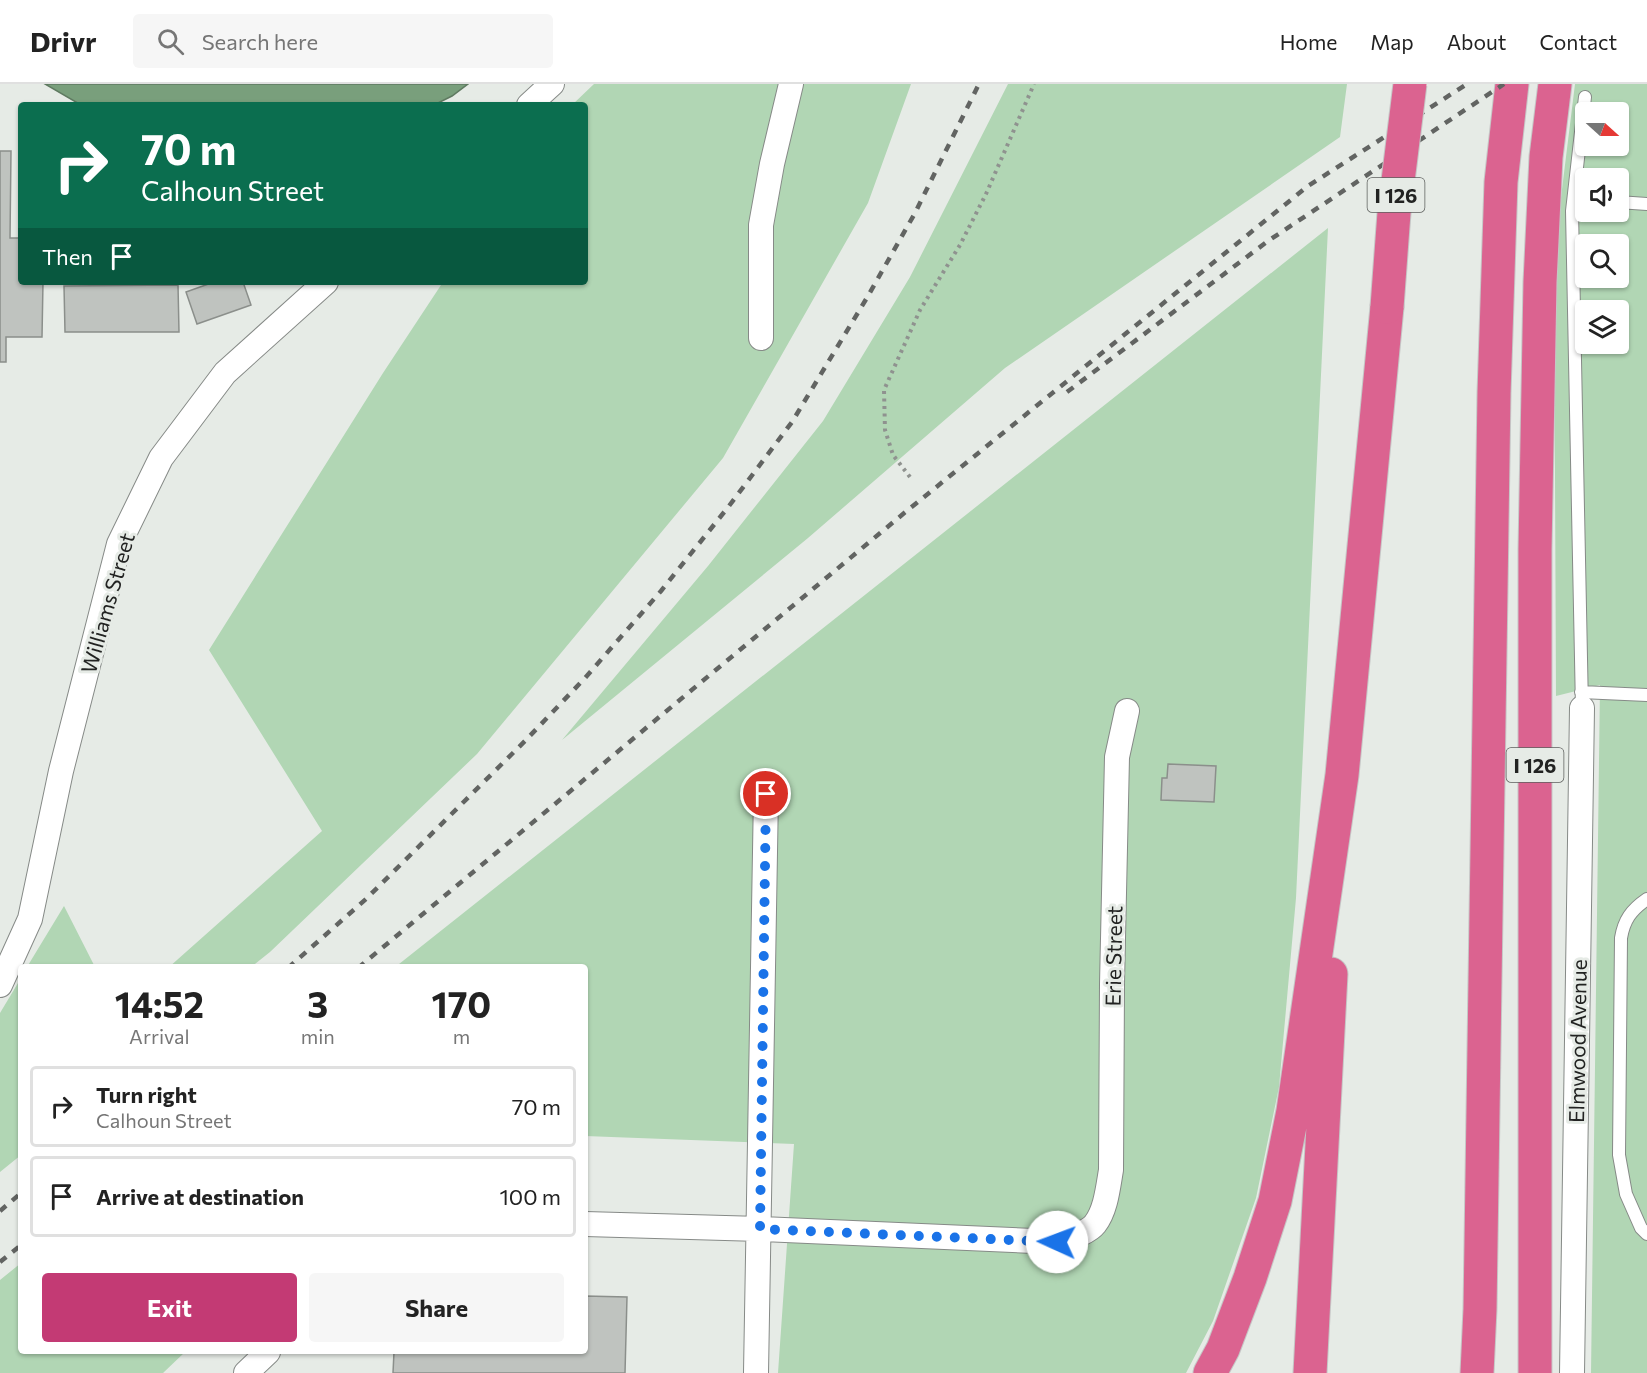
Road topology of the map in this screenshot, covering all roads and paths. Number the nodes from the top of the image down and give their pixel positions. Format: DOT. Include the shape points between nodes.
graph roads {
  1 [pos="552,84"];
  2 [pos="791,84"];
  3 [pos="1034,84"];
  4 [pos="1410,84"];
  5 [pos="1512,84"];
  6 [pos="1555,84"];
  7 [pos="1586,97"];
  8 [pos="532,102"];
  9 [pos="1581,168"];
  10 [pos="1629,203"];
  11 [pos="1647,204"];
  12 [pos="1579,222"];
  13 [pos="323,285"];
  14 [pos="761,338"];
  15 [pos="910,477"];
  16 [pos="1647,695"];
  17 [pos="1581,700"];
  18 [pos="1127,711"];
  19 [pos="1342,775"];
  20 [pos="766,794"];
  21 [pos="1647,899"];
  22 [pos="0,985"];
  23 [pos="588,1224"];
  24 [pos="760,1229"];
  25 [pos="1647,1234"];
  26 [pos="266,1354"];
  27 [pos="246,1373"];
  28 [pos="756,1373"];
  29 [pos="1210,1373"];
  30 [pos="1310,1373"];
  31 [pos="1477,1373"];
  32 [pos="1535,1373"];
  33 [pos="1572,1373"];
  1 -- 8 [label="street"];
  2 -- 14 [label="street" via="761,225"];
  3 -- 15 [label="path" via="986,194 920,310 884,390 885,430 893,455"];
  4 -- 19 [label="highway, I 126, bridge" via="1394,213"];
  5 -- 31 [label="highway" via="1501,182 1494,393"];
  6 -- 32 [label="highway, I 126" via="1546,157 1540,282 1535,549"];
  7 -- 9 [label="lane"];
  10 -- 11 [label="lane"];
  12 -- 17 [label="lane"];
  13 -- 22 [label="street, Williams Street" via="225,373 160,458 119,544 61,771 30,919"];
  16 -- 17 [label="lane"];
  17 -- 33 [label="street, Elmwood Avenue"];
  18 -- 24 [label="street, Erie Street" via="1117,757 1111,1170 1106,1201 1095,1225 1057,1242"];
  19 -- 29 [label="highway" via="1293,1111 1275,1202 1251,1278"];
  19 -- 30 [label="highway, I 126"];
  20 -- 24 [label="street"];
  21 -- 25 [label="lane" via="1624,922 1621,938 1618,1155 1626,1194"];
  23 -- 24 [label="street"];
  24 -- 28 [label="street"];
  26 -- 27 [label="street"];
}
